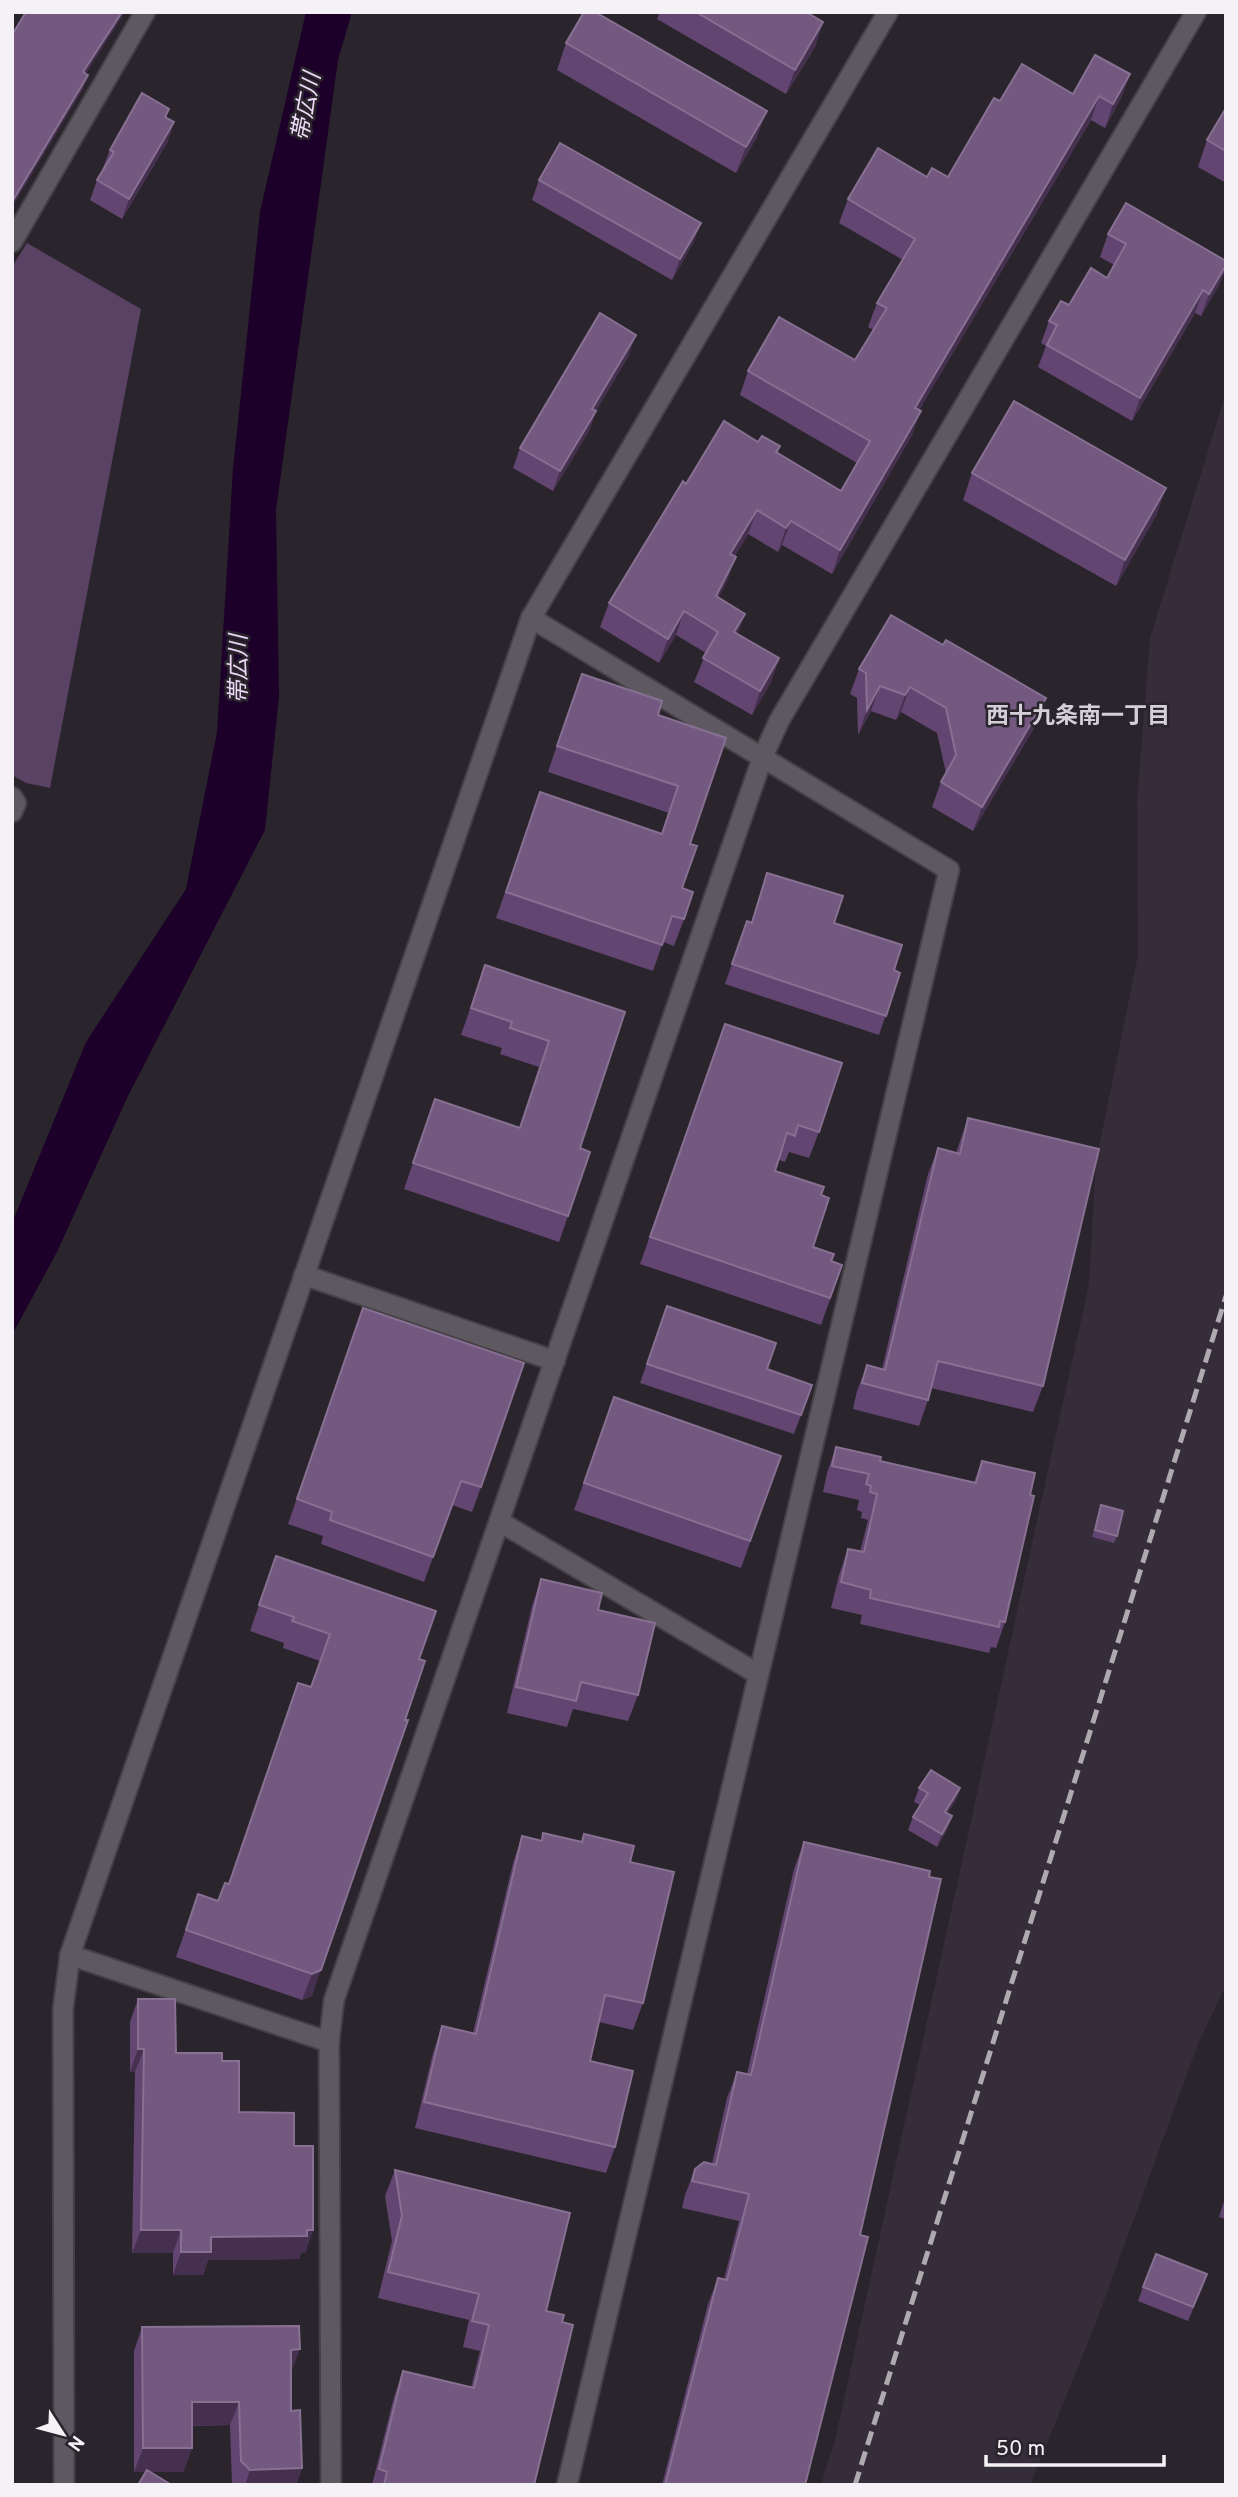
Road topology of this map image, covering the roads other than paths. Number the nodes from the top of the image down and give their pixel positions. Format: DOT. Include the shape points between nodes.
graph roads {
  1 [pos="145,12"];
  2 [pos="888,12"];
  3 [pos="1196,12"];
  4 [pos="12,242"];
  5 [pos="531,618"];
  6 [pos="763,757"];
  7 [pos="12,797"];
  8 [pos="12,812"];
  9 [pos="304,1275"];
  10 [pos="555,1361"];
  11 [pos="500,1522"];
  12 [pos="758,1674"];
  13 [pos="70,1955"];
  14 [pos="329,2042"];
  15 [pos="64,2485"];
  16 [pos="331,2485"];
  17 [pos="567,2485"];
  1 -- 4 [label="street"];
  2 -- 5 [label="street"];
  3 -- 6 [label="street" via="779,721"];
  5 -- 6 [label="street"];
  5 -- 9 [label="street"];
  6 -- 10 [label="street"];
  6 -- 12 [label="street" via="949,870"];
  7 -- 8 [label="street" via="16,803"];
  9 -- 10 [label="street"];
  9 -- 13 [label="street"];
  10 -- 11 [label="street"];
  11 -- 12 [label="street"];
  11 -- 14 [label="street" via="334,2000"];
  12 -- 17 [label="street"];
  13 -- 14 [label="street"];
  13 -- 15 [label="street" via="63,2009"];
  14 -- 16 [label="street"];
}
